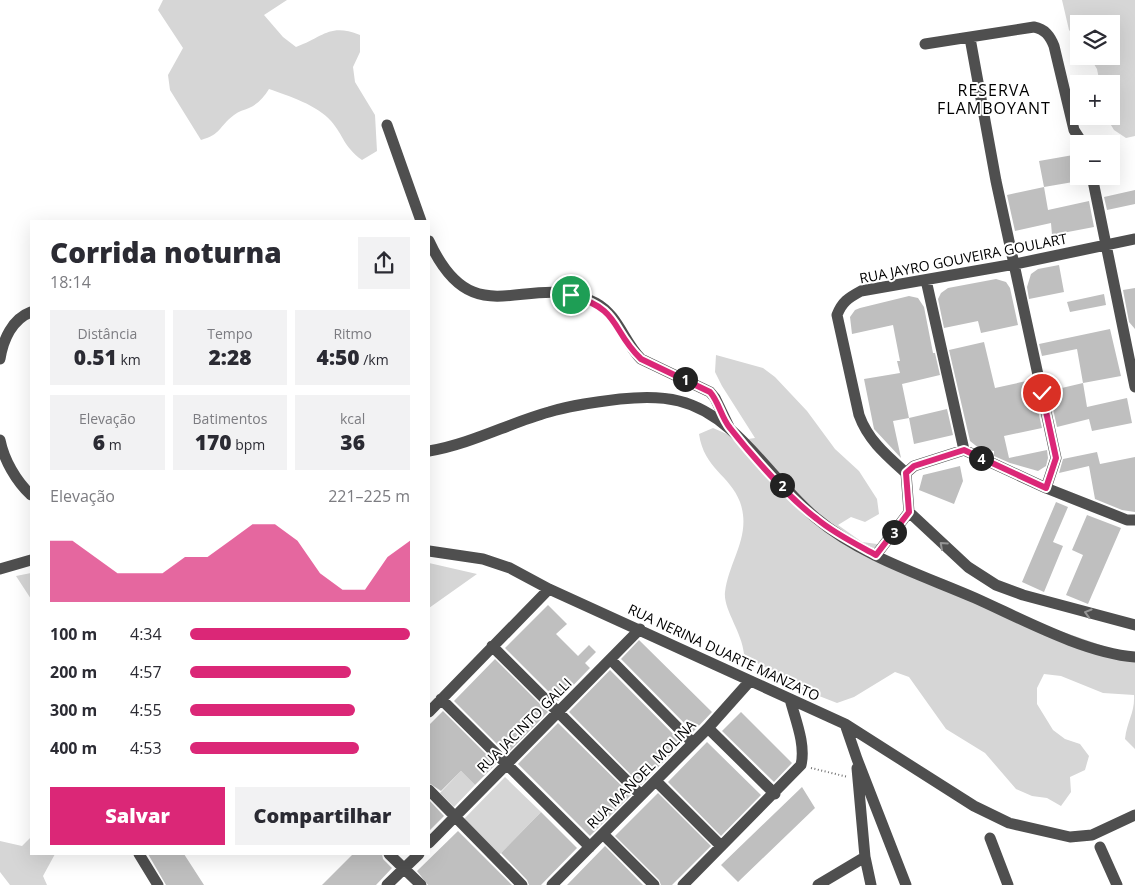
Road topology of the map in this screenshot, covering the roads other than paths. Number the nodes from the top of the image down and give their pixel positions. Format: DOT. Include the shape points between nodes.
graph roads {
  1 [pos="970,38"];
  2 [pos="925,44"];
  3 [pos="387,125"];
  4 [pos="1077,135"];
  5 [pos="1094,185"];
  6 [pos="421,220"];
  7 [pos="1135,239"];
  8 [pos="430,243"];
  9 [pos="1106,245"];
  10 [pos="1015,264"];
  11 [pos="926,280"];
  12 [pos="30,313"];
  13 [pos="1130,336"];
  14 [pos="0,359"];
  15 [pos="1135,387"];
  16 [pos="729,427"];
  17 [pos="0,440"];
  18 [pos="964,450"];
  19 [pos="430,451"];
  20 [pos="906,473"];
  21 [pos="1046,488"];
  22 [pos="30,494"];
  23 [pos="909,512"];
  24 [pos="1135,520"];
  25 [pos="430,551"];
  26 [pos="876,555"];
  27 [pos="30,560"];
  28 [pos="0,569"];
  29 [pos="549,589"];
  30 [pos="1135,626"];
  31 [pos="640,629"];
  32 [pos="492,646"];
  33 [pos="1135,657"];
  34 [pos="611,660"];
  35 [pos="750,682"];
  36 [pos="441,699"];
  37 [pos="790,699"];
  38 [pos="430,711"];
  39 [pos="559,711"];
  40 [pos="846,724"];
  41 [pos="708,728"];
  42 [pos="693,743"];
  43 [pos="857,760"];
  44 [pos="506,764"];
  45 [pos="656,781"];
  46 [pos="430,791"];
  47 [pos="775,794"];
  48 [pos="641,795"];
  49 [pos="1135,815"];
  50 [pos="455,816"];
  51 [pos="602,834"];
  52 [pos="990,838"];
  53 [pos="430,842"];
  54 [pos="721,846"];
  55 [pos="590,847"];
  56 [pos="1100,847"];
  57 [pos="140,855"];
  58 [pos="390,855"];
  59 [pos="418,855"];
  60 [pos="865,857"];
  61 [pos="404,869"];
  62 [pos="158,885"];
  63 [pos="387,885"];
  64 [pos="420,885"];
  65 [pos="522,885"];
  66 [pos="552,885"];
  67 [pos="654,885"];
  68 [pos="683,885"];
  69 [pos="818,885"];
  70 [pos="871,885"];
  71 [pos="906,885"];
  72 [pos="1008,885"];
  73 [pos="1117,885"];
  1 -- 2 [label="street"];
  1 -- 4 [label="street" via="1034,27 1046,33 1054,46"];
  1 -- 10 [label="street"];
  3 -- 6 [label="street"];
  5 -- 9 [label="street"];
  7 -- 9 [label="street, RUA JAYRO GOUVEIRA GOULART"];
  8 -- 16 [label="street" via="448,275 467,290 493,295 556,293 597,304 612,318 641,359 710,392"];
  9 -- 10 [label="street, RUA JAYRO GOUVEIRA GOULART"];
  9 -- 13 [label="street"];
  10 -- 11 [label="street, RUA JAYRO GOUVEIRA GOULART"];
  10 -- 21 [label="street" via="1056,458"];
  11 -- 18 [label="street"];
  11 -- 20 [label="street, RUA JAYRO GOUVEIRA GOULART" via="861,291 841,305 837,316 864,428 876,447"];
  12 -- 14 [label="street" via="16,321 3,344"];
  13 -- 15 [label="street"];
  16 -- 19 [label="street" via="703,410 679,401 645,397 595,402 549,412 490,434"];
  16 -- 26 [label="street" via="816,518 840,536"];
  17 -- 22 [label="street" via="18,483"];
  18 -- 20 [label="street" via="914,466"];
  18 -- 21 [label="street"];
  20 -- 23 [label="street"];
  21 -- 24 [label="street" via="1127,520"];
  23 -- 26 [label="street"];
  30 -- 23 [label="street, one-way" via="996,585 968,567"];
  25 -- 29 [label="street, RUA NERINA DUARTE MANZATO" via="483,559 510,568"];
  26 -- 33 [label="street" via="1080,644"];
  27 -- 28 [label="street"];
  29 -- 31 [label="street, RUA NERINA DUARTE MANZATO"];
  29 -- 32 [label="street"];
  31 -- 34 [label="street, RUA JACINTO GALLI"];
  31 -- 35 [label="street, RUA NERINA DUARTE MANZATO"];
  32 -- 36 [label="street"];
  32 -- 39 [label="street"];
  34 -- 39 [label="street, RUA JACINTO GALLI"];
  34 -- 42 [label="street"];
  35 -- 37 [label="street, RUA NERINA DUARTE MANZATO"];
  35 -- 41 [label="street, RUA MANOEL MOLINA"];
  36 -- 38 [label="street"];
  36 -- 44 [label="street"];
  37 -- 40 [label="street, RUA NERINA DUARTE MANZATO"];
  37 -- 47 [label="street" via="803,757 801,766"];
  39 -- 44 [label="street, RUA JACINTO GALLI"];
  39 -- 48 [label="street"];
  40 -- 43 [label="street"];
  40 -- 49 [label="street, RUA NERINA DUARTE MANZATO" via="974,806 1009,823 1070,837 1092,836"];
  41 -- 42 [label="street, RUA MANOEL MOLINA"];
  41 -- 47 [label="street"];
  42 -- 45 [label="street, RUA MANOEL MOLINA"];
  43 -- 60 [label="street"];
  43 -- 71 [label="street"];
  44 -- 50 [label="street, RUA JACINTO GALLI"];
  44 -- 55 [label="street"];
  45 -- 48 [label="street, RUA MANOEL MOLINA"];
  45 -- 54 [label="street"];
  46 -- 50 [label="street"];
  47 -- 54 [label="street"];
  48 -- 51 [label="street, RUA MANOEL MOLINA"];
  50 -- 53 [label="street, RUA JACINTO GALLI"];
  50 -- 65 [label="street"];
  51 -- 55 [label="street, RUA MANOEL MOLINA"];
  51 -- 67 [label="street"];
  52 -- 72 [label="street"];
  54 -- 68 [label="street"];
  55 -- 66 [label="street, RUA MANOEL MOLINA"];
  56 -- 73 [label="street"];
  57 -- 62 [label="street"];
  58 -- 61 [label="street"];
  59 -- 61 [label="street"];
  60 -- 69 [label="street"];
  60 -- 70 [label="street"];
  61 -- 63 [label="street"];
  61 -- 64 [label="street"];
}
